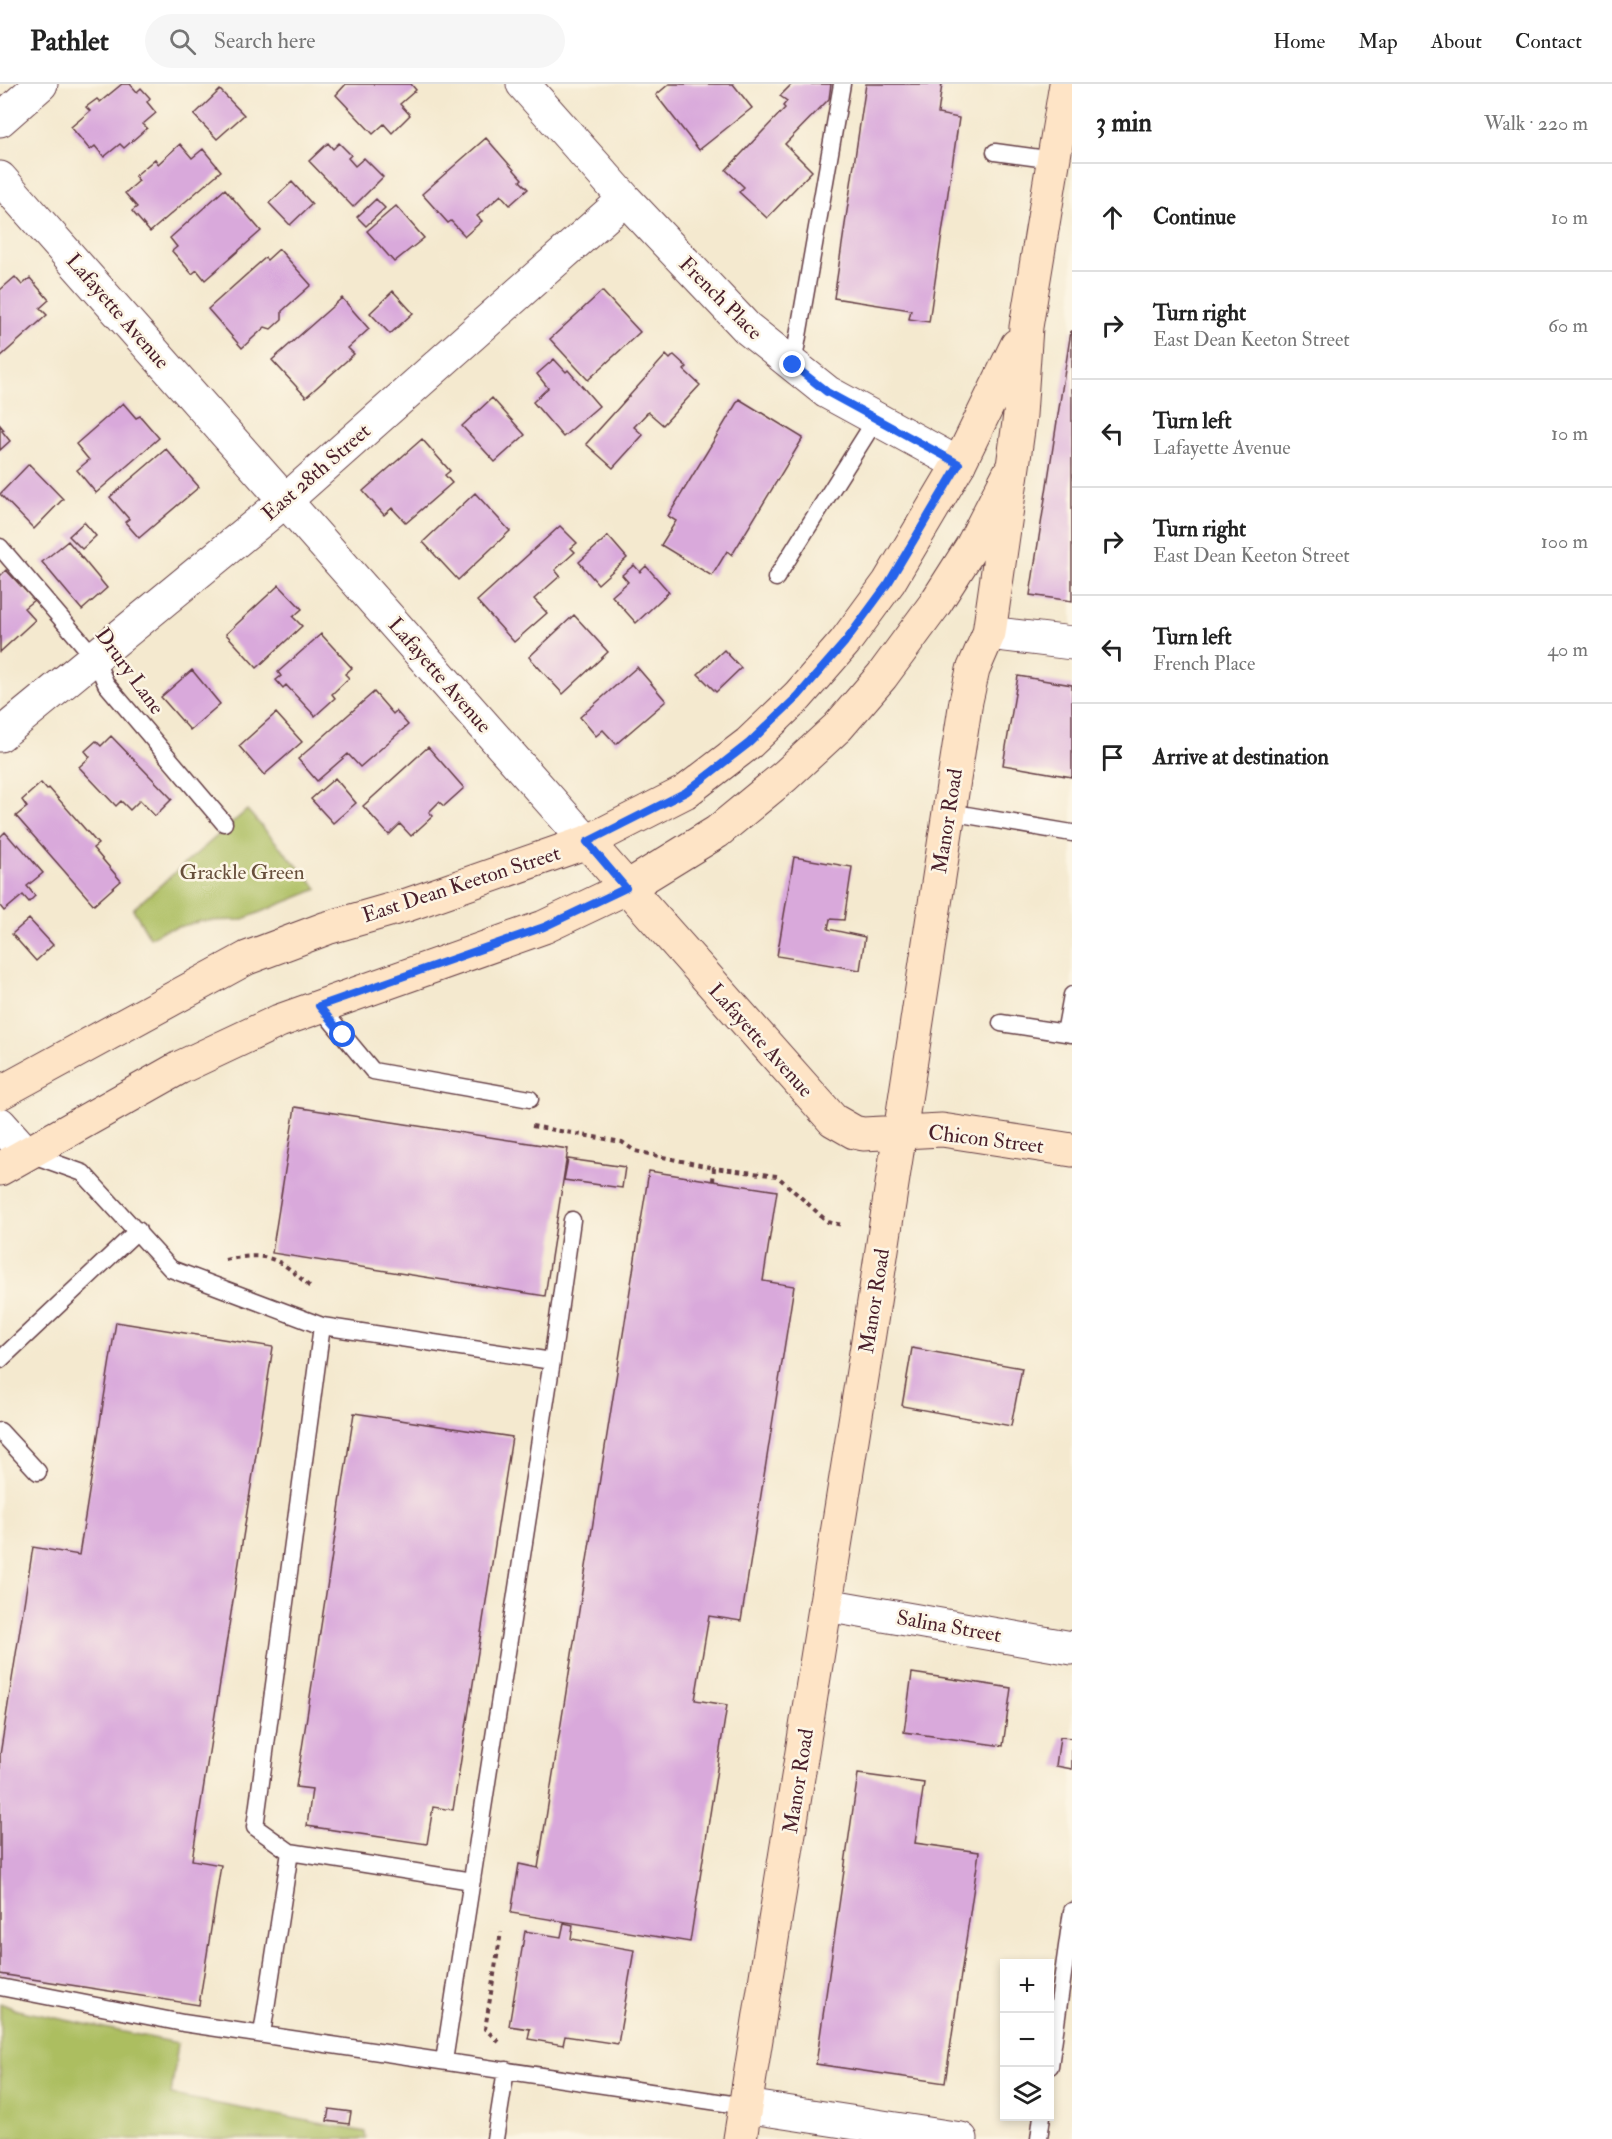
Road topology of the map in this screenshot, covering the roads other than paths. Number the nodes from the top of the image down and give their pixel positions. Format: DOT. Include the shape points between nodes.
graph roads {
  1 [pos="41,84"];
  2 [pos="523,84"];
  3 [pos="842,84"];
  4 [pos="1066,84"];
  5 [pos="0,120"];
  6 [pos="995,152"];
  7 [pos="1063,161"];
  8 [pos="0,178"];
  9 [pos="625,199"];
  10 [pos="1026,327"];
  11 [pos="793,365"];
  12 [pos="876,419"];
  13 [pos="959,464"];
  14 [pos="1013,466"];
  15 [pos="285,501"];
  16 [pos="0,547"];
  17 [pos="776,578"];
  18 [pos="989,633"];
  19 [pos="1072,643"];
  20 [pos="95,658"];
  21 [pos="0,735"];
  22 [pos="949,812"];
  23 [pos="224,823"];
  24 [pos="1072,833"];
  25 [pos="587,842"];
  26 [pos="626,888"];
  27 [pos="1072,995"];
  28 [pos="319,1006"];
  29 [pos="1001,1023"];
  30 [pos="1069,1034"];
  31 [pos="0,1094"];
  32 [pos="530,1098"];
  33 [pos="0,1124"];
  34 [pos="900,1132"];
  35 [pos="1072,1150"];
  36 [pos="13,1161"];
  37 [pos="572,1220"];
  38 [pos="138,1230"];
  39 [pos="322,1326"];
  40 [pos="0,1360"];
  41 [pos="552,1361"];
  42 [pos="0,1431"];
  43 [pos="38,1472"];
  44 [pos="826,1605"];
  45 [pos="1072,1648"];
  46 [pos="290,1852"];
  47 [pos="472,1881"];
  48 [pos="1072,1911"];
  49 [pos="0,1987"];
  50 [pos="262,2034"];
  51 [pos="1054,2038"];
  52 [pos="444,2061"];
  53 [pos="506,2070"];
  54 [pos="745,2106"];
  55 [pos="1041,2121"];
  56 [pos="495,2139"];
  57 [pos="740,2139"];
  58 [pos="961,2139"];
  59 [pos="1039,2139"];
  1 -- 5 [label="street"];
  2 -- 9 [label="street, French Place"];
  3 -- 11 [label="lane"];
  4 -- 7 [label="main road"];
  6 -- 7 [label="lane"];
  7 -- 10 [label="main road"];
  8 -- 15 [label="street, Lafayette Avenue"];
  9 -- 11 [label="street, French Place" via="747,328"];
  9 -- 15 [label="street, East 28th Street"];
  10 -- 13 [label="main road, East Dean Keeton Street"];
  10 -- 14 [label="main road"];
  11 -- 12 [label="street, French Place" via="827,392"];
  12 -- 13 [label="street, French Place"];
  12 -- 17 [label="lane"];
  13 -- 25 [label="main road, East Dean Keeton Street" via="889,582 845,642 798,696 749,743 686,792"];
  14 -- 18 [label="main road, Manor Road"];
  14 -- 26 [label="main road" via="972,546 935,604 882,676 837,727 717,832"];
  15 -- 20 [label="street, East 28th Street"];
  15 -- 25 [label="street, Lafayette Avenue"];
  16 -- 20 [label="lane, Drury Lane"];
  18 -- 19 [label="street"];
  18 -- 22 [label="main road, Manor Road" via="973,670 966,701"];
  20 -- 21 [label="street, East 28th Street"];
  20 -- 23 [label="lane, Drury Lane" via="106,684"];
  22 -- 24 [label="lane"];
  22 -- 34 [label="main road, Manor Road"];
  25 -- 26 [label="main road, Lafayette Avenue"];
  25 -- 31 [label="main road, East Dean Keeton Street" via="248,958"];
  26 -- 28 [label="main road" via="544,927"];
  26 -- 34 [label="main road, Lafayette Avenue" via="833,1120 862,1134"];
  27 -- 30 [label="lane"];
  28 -- 32 [label="lane" via="373,1071"];
  28 -- 36 [label="main road" via="179,1068"];
  29 -- 30 [label="lane"];
  33 -- 36 [label="street"];
  34 -- 35 [label="main road, Chicon Street" via="942,1130"];
  34 -- 44 [label="main road, Manor Road"];
  36 -- 38 [label="lane" via="83,1173"];
  37 -- 41 [label="lane"];
  38 -- 39 [label="lane" via="171,1269"];
  38 -- 40 [label="lane"];
  39 -- 41 [label="lane"];
  39 -- 46 [label="lane" via="255,1827"];
  41 -- 47 [label="lane"];
  42 -- 43 [label="lane"];
  44 -- 45 [label="street, Salina Street"];
  44 -- 54 [label="main road, Manor Road"];
  46 -- 47 [label="lane"];
  46 -- 50 [label="lane"];
  47 -- 52 [label="lane"];
  48 -- 51 [label="lane"];
  49 -- 50 [label="lane" via="183,2023"];
  50 -- 52 [label="lane"];
  52 -- 53 [label="lane"];
  53 -- 54 [label="lane"];
  53 -- 56 [label="lane"];
  54 -- 57 [label="main road, Manor Road"];
  54 -- 58 [label="street"];
  55 -- 59 [label="lane"];
}
